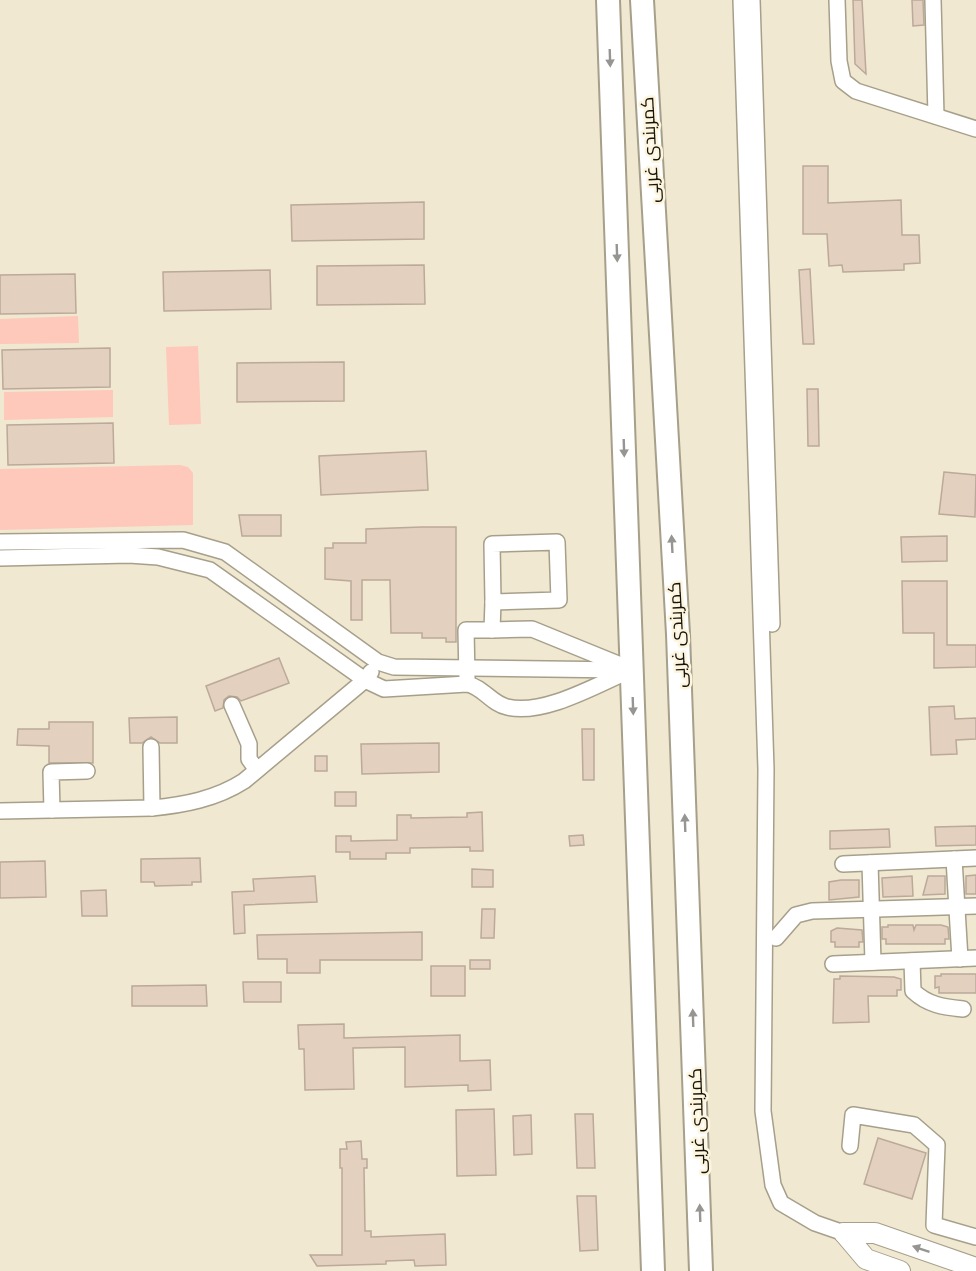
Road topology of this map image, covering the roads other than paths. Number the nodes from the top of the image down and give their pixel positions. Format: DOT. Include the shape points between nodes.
graph roads {
  1 [pos="608,0"];
  2 [pos="642,0"];
  3 [pos="741,0"];
  4 [pos="753,0"];
  5 [pos="837,0"];
  6 [pos="933,0"];
  7 [pos="936,116"];
  8 [pos="976,129"];
  9 [pos="0,542"];
  10 [pos="0,558"];
  11 [pos="494,602"];
  12 [pos="492,630"];
  13 [pos="378,662"];
  14 [pos="467,669"];
  15 [pos="631,670"];
  16 [pos="365,680"];
  17 [pos="467,684"];
  18 [pos="232,705"];
  19 [pos="151,747"];
  20 [pos="257,770"];
  21 [pos="87,771"];
  22 [pos="152,808"];
  23 [pos="52,810"];
  24 [pos="0,811"];
  25 [pos="976,858"];
  26 [pos="954,859"];
  27 [pos="870,863"];
  28 [pos="843,864"];
  29 [pos="976,906"];
  30 [pos="956,907"];
  31 [pos="872,911"];
  32 [pos="776,938"];
  33 [pos="976,958"];
  34 [pos="960,959"];
  35 [pos="912,961"];
  36 [pos="873,963"];
  37 [pos="832,964"];
  38 [pos="963,1009"];
  39 [pos="850,1146"];
  40 [pos="770,1158"];
  41 [pos="844,1233"];
  42 [pos="976,1237"];
  43 [pos="976,1268"];
  44 [pos="653,1271"];
  45 [pos="701,1271"];
  46 [pos="900,1271"];
  1 -- 15 [label="highway, کمربندی غربی, one-way"];
  45 -- 2 [label="highway, کمربندی غربی, one-way" via="678,634"];
  3 -- 40 [label="street" via="766,757 763,1111"];
  4 -- 32 [label="street" via="776,769"];
  5 -- 7 [label="street" via="843,81 856,91"];
  6 -- 7 [label="street"];
  7 -- 8 [label="street"];
  9 -- 13 [label="street" via="183,540 207,545 225,552"];
  10 -- 16 [label="street" via="129,555 158,557 210,570"];
  11 -- 11 [label="street" via="492,544 557,542 559,600"];
  11 -- 12 [label="street"];
  12 -- 14 [label="street" via="466,630"];
  12 -- 15 [label="street" via="532,629"];
  13 -- 14 [label="street" via="394,667"];
  13 -- 16 [label="street"];
  14 -- 15 [label="street"];
  14 -- 17 [label="street"];
  15 -- 17 [label="street" via="539,708 506,707"];
  15 -- 44 [label="highway, کمربندی غربی, one-way"];
  16 -- 17 [label="street" via="384,689"];
  16 -- 20 [label="street"];
  18 -- 20 [label="street" via="249,744 249,759"];
  19 -- 22 [label="street"];
  20 -- 22 [label="street" via="227,792"];
  21 -- 23 [label="street" via="51,772"];
  22 -- 23 [label="street"];
  23 -- 24 [label="street"];
  25 -- 26 [label="street"];
  26 -- 27 [label="street"];
  26 -- 30 [label="street"];
  27 -- 28 [label="street"];
  27 -- 31 [label="street"];
  29 -- 30 [label="street"];
  30 -- 31 [label="street"];
  30 -- 34 [label="street"];
  31 -- 32 [label="street" via="824,910 796,915"];
  31 -- 36 [label="street"];
  32 -- 40 [label="street"];
  33 -- 34 [label="street"];
  34 -- 35 [label="street"];
  35 -- 36 [label="street"];
  35 -- 38 [label="street" via="913,991 932,1004"];
  36 -- 37 [label="street"];
  39 -- 42 [label="street" via="853,1115 914,1125 937,1144 934,1225"];
  40 -- 41 [label="street" via="773,1185 781,1203 815,1223"];
  43 -- 41 [label="main road, one-way" via="875,1233"];
  41 -- 46 [label="main road" via="866,1259"];
}
